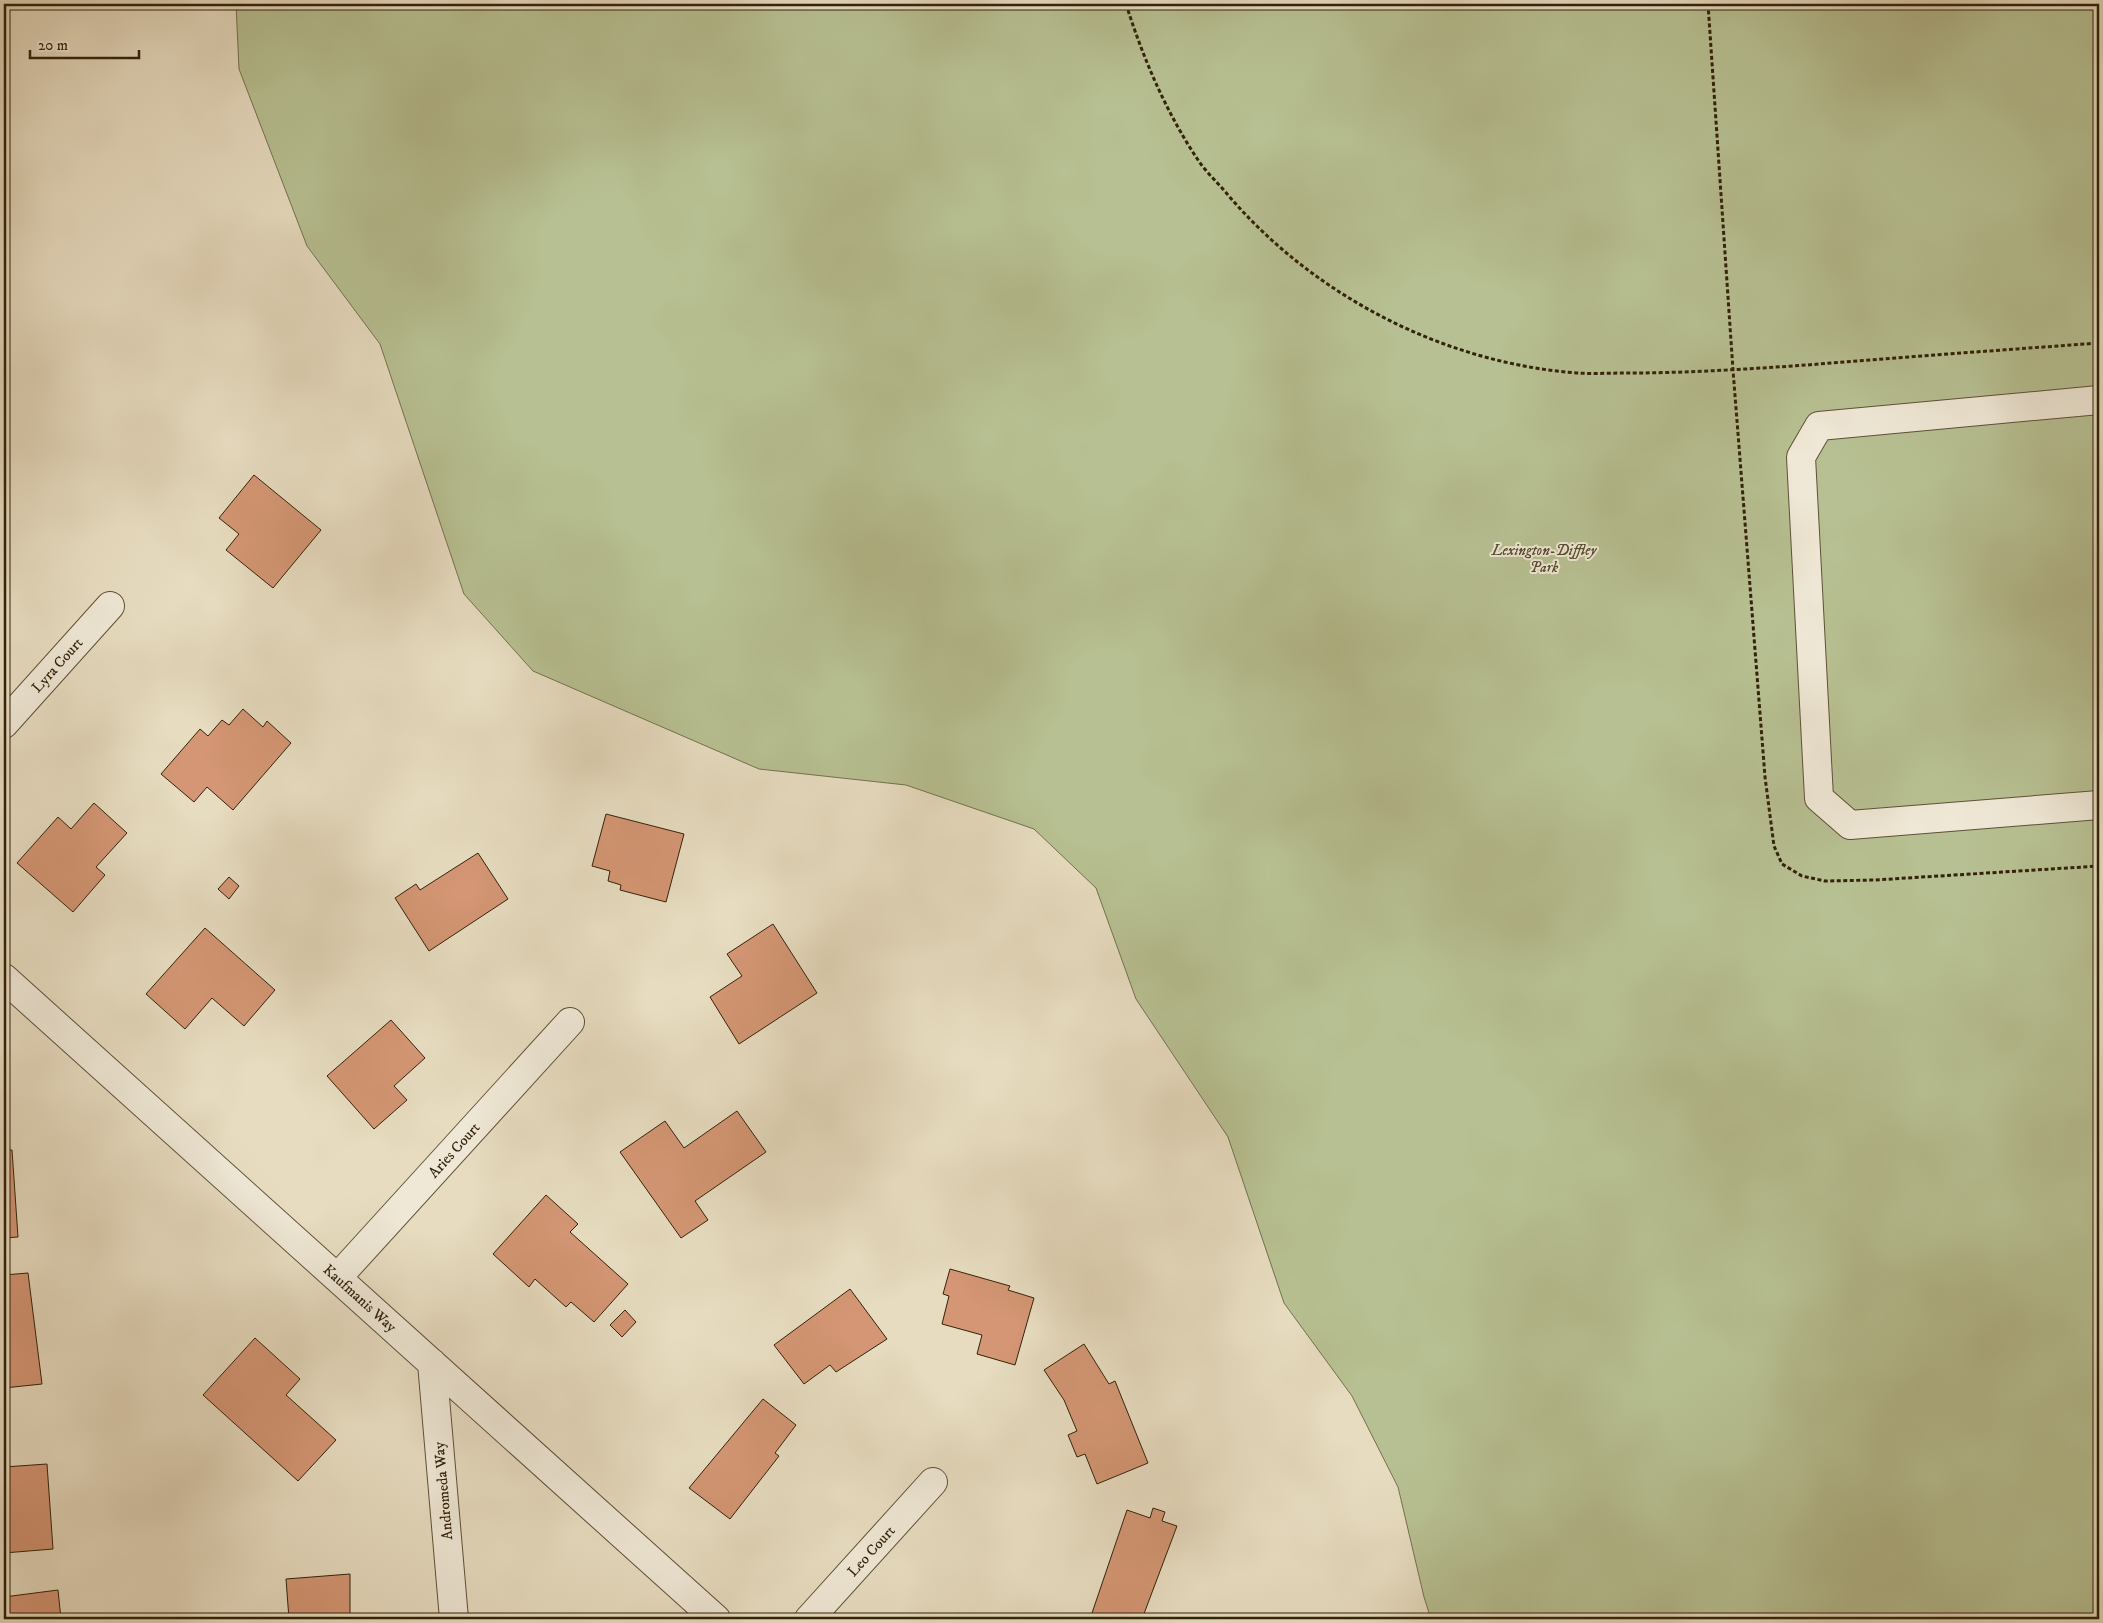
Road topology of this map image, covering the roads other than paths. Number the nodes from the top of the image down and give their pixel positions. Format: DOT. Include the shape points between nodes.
graph roads {
  1 [pos="2099,400"];
  2 [pos="110,606"];
  3 [pos="4,724"];
  4 [pos="2099,805"];
  5 [pos="4,978"];
  6 [pos="570,1022"];
  7 [pos="338,1278"];
  8 [pos="432,1363"];
  9 [pos="933,1482"];
  10 [pos="454,1619"];
  11 [pos="716,1619"];
  12 [pos="809,1619"];
  1 -- 4 [label="street" via="1819,426 1801,456 1819,798 1850,825"];
  2 -- 3 [label="street, Lyra Court"];
  5 -- 7 [label="street, Kaufmanis Way"];
  6 -- 7 [label="street, Aries Court"];
  7 -- 8 [label="street, Kaufmanis Way"];
  8 -- 10 [label="street, Andromeda Way"];
  8 -- 11 [label="street, Kaufmanis Way"];
  9 -- 12 [label="street, Leo Court"];
}
